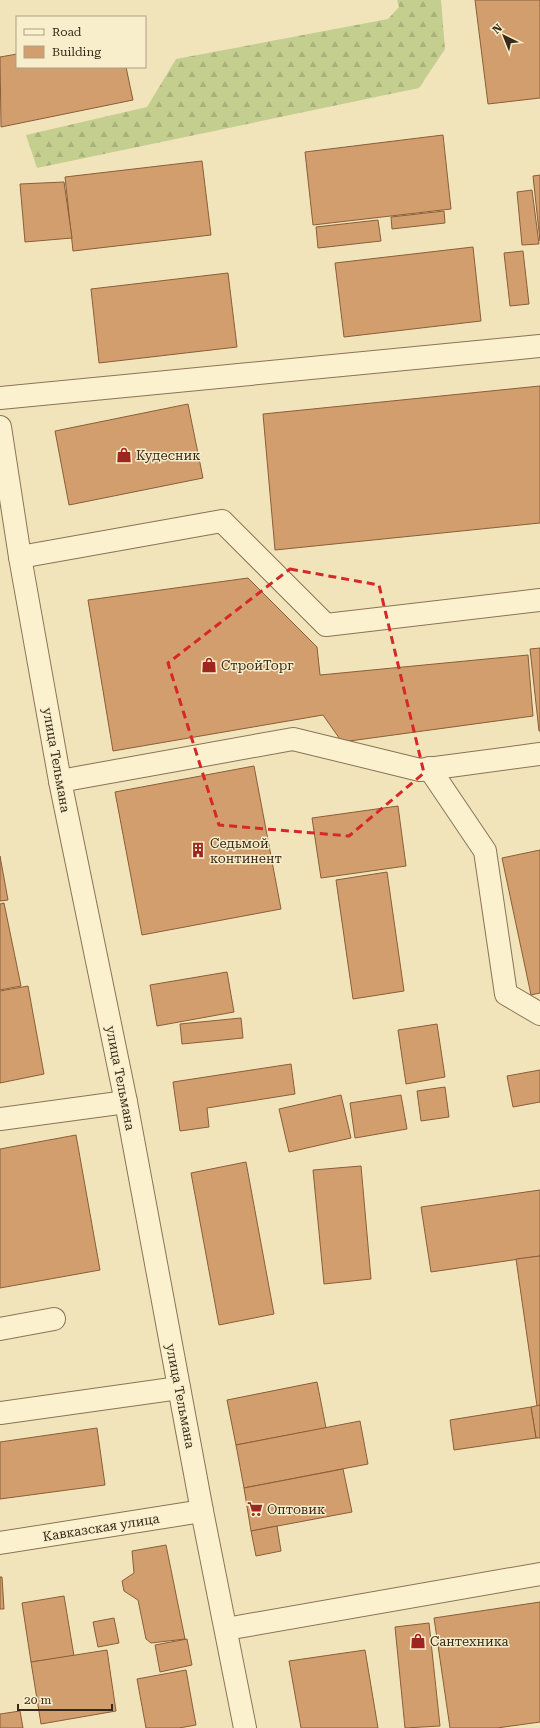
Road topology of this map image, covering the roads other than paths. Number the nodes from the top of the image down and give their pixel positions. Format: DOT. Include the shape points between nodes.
graph roads {
  1 [pos="540,346"];
  2 [pos="0,398"];
  3 [pos="1,441"];
  4 [pos="20,557"];
  5 [pos="540,600"];
  6 [pos="540,754"];
  7 [pos="429,768"];
  8 [pos="60,781"];
  9 [pos="540,1014"];
  10 [pos="126,1102"];
  11 [pos="0,1119"];
  12 [pos="54,1319"];
  13 [pos="0,1329"];
  14 [pos="179,1388"];
  15 [pos="0,1413"];
  16 [pos="202,1511"];
  17 [pos="0,1543"];
  18 [pos="540,1574"];
  19 [pos="226,1629"];
  20 [pos="245,1728"];
  1 -- 2 [label="street"];
  3 -- 4 [label="street, улица Тельмана"];
  4 -- 5 [label="street" via="222,521 326,625"];
  4 -- 8 [label="street, улица Тельмана"];
  6 -- 7 [label="street"];
  7 -- 8 [label="street" via="420,770 293,739"];
  7 -- 9 [label="street" via="485,851 506,994"];
  8 -- 10 [label="street, улица Тельмана"];
  10 -- 11 [label="street"];
  10 -- 14 [label="street, улица Тельмана"];
  12 -- 13 [label="street"];
  14 -- 15 [label="street"];
  14 -- 16 [label="street, улица Тельмана"];
  16 -- 17 [label="street, Кавказская улица"];
  16 -- 19 [label="street, улица Тельмана"];
  18 -- 19 [label="street"];
  19 -- 20 [label="street, улица Тельмана"];
}
